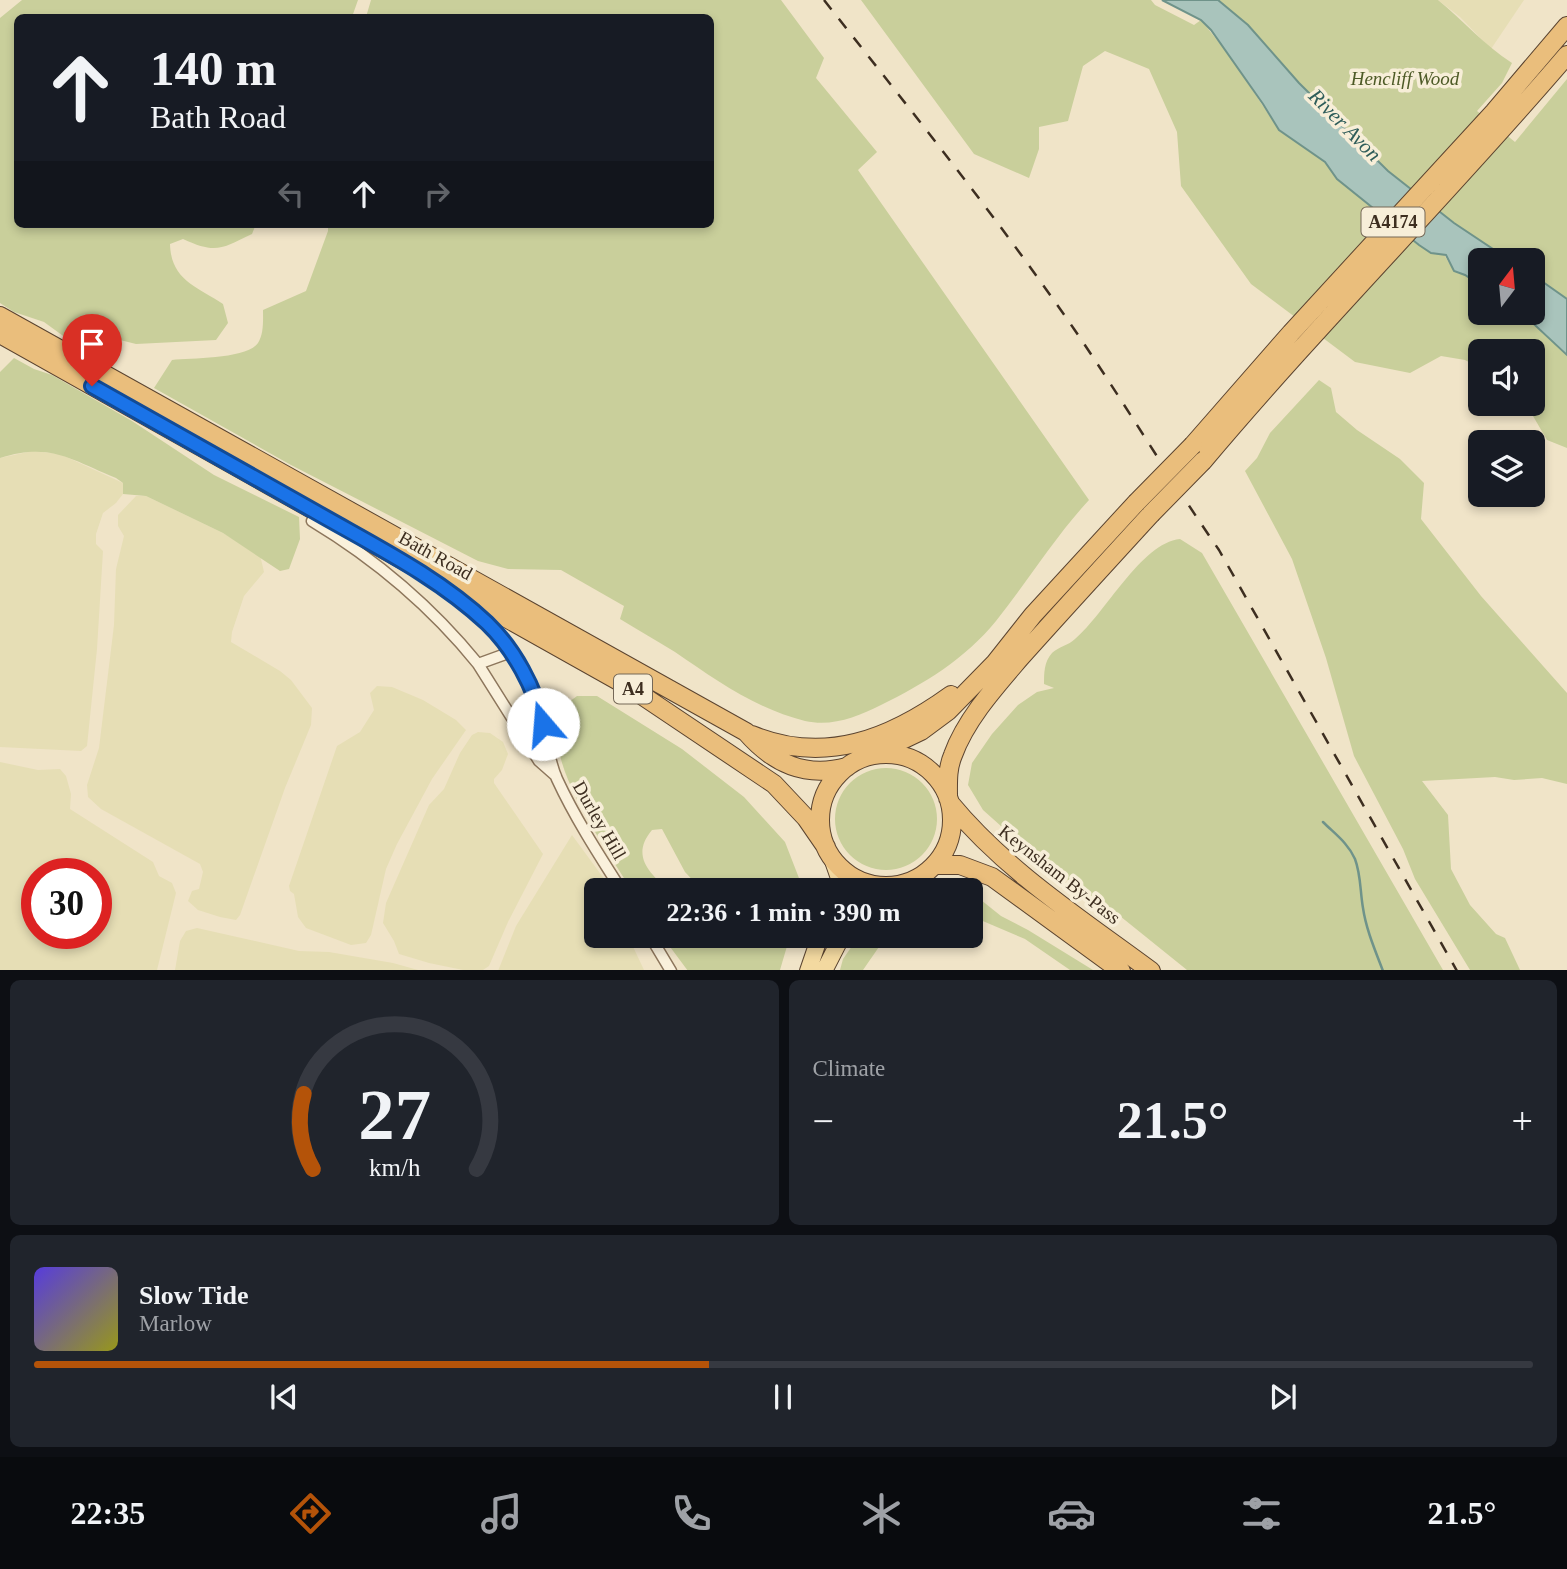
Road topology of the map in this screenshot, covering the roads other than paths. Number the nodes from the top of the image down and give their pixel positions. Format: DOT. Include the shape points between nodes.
graph roads {
  1 [pos="1567,26"];
  2 [pos="1567,55"];
  3 [pos="1501,118"];
  4 [pos="0,316"];
  5 [pos="0,334"];
  6 [pos="1298,339"];
  7 [pos="78,369"];
  8 [pos="1144,509"];
  9 [pos="312,521"];
  10 [pos="412,566"];
  11 [pos="1026,626"];
  12 [pos="511,652"];
  13 [pos="478,664"];
  14 [pos="746,732"];
  15 [pos="870,756"];
  16 [pos="847,767"];
  17 [pos="556,776"];
  18 [pos="949,800"];
  19 [pos="829,852"];
  20 [pos="934,866"];
  21 [pos="614,878"];
  22 [pos="839,878"];
  23 [pos="857,878"];
  24 [pos="916,878"];
  25 [pos="657,948"];
  26 [pos="816,948"];
  27 [pos="836,948"];
  28 [pos="670,970"];
  29 [pos="808,970"];
  30 [pos="825,970"];
  31 [pos="1120,970"];
  32 [pos="1150,970"];
  1 -- 3 [label="highway, A4174"];
  2 -- 3 [label="highway, A4174"];
  3 -- 6 [label="highway, A4174"];
  4 -- 7 [label="highway, Bath Road / A4"];
  5 -- 7 [label="highway, Bath Road / A4"];
  6 -- 8 [label="highway, A4174, bridge" via="1193,445"];
  6 -- 8 [label="highway, A4174, bridge" via="1203,461"];
  7 -- 10 [label="highway, Bath Road / A4"];
  7 -- 14 [label="highway, Bath Road / A4"];
  8 -- 11 [label="highway, A4174"];
  8 -- 18 [label="highway, A4174" via="1005,676 959,740 948,769"];
  9 -- 13 [label="street" via="387,572"];
  10 -- 12 [label="street, Durley Hill" via="489,625"];
  10 -- 19 [label="highway, Bath Road / A4" via="621,681 750,766 798,807"];
  11 -- 14 [label="highway" via="954,693 888,733 823,749 789,747"];
  11 -- 15 [label="highway, A4174" via="942,716"];
  12 -- 13 [label="street"];
  12 -- 17 [label="street, Durley Hill" via="538,703"];
  13 -- 17 [label="street" via="539,761"];
  14 -- 16 [label="highway, Bath Road / A4" via="759,747 799,769"];
  15 -- 16 [label="highway"];
  15 -- 18 [label="highway" via="912,760 933,776"];
  16 -- 19 [label="highway" via="831,784 823,802 820,823"];
  17 -- 21 [label="street, Durley Hill"];
  18 -- 20 [label="highway" via="952,826"];
  18 -- 32 [label="highway, Keynsham By-Pass" via="982,841 1021,875"];
  19 -- 22 [label="main road"];
  19 -- 23 [label="highway"];
  20 -- 24 [label="highway"];
  20 -- 31 [label="highway, Keynsham By-Pass" via="960,865 992,877"];
  25 -- 28 [label="street"];
  26 -- 29 [label="main road"];
  27 -- 30 [label="main road"];
}
